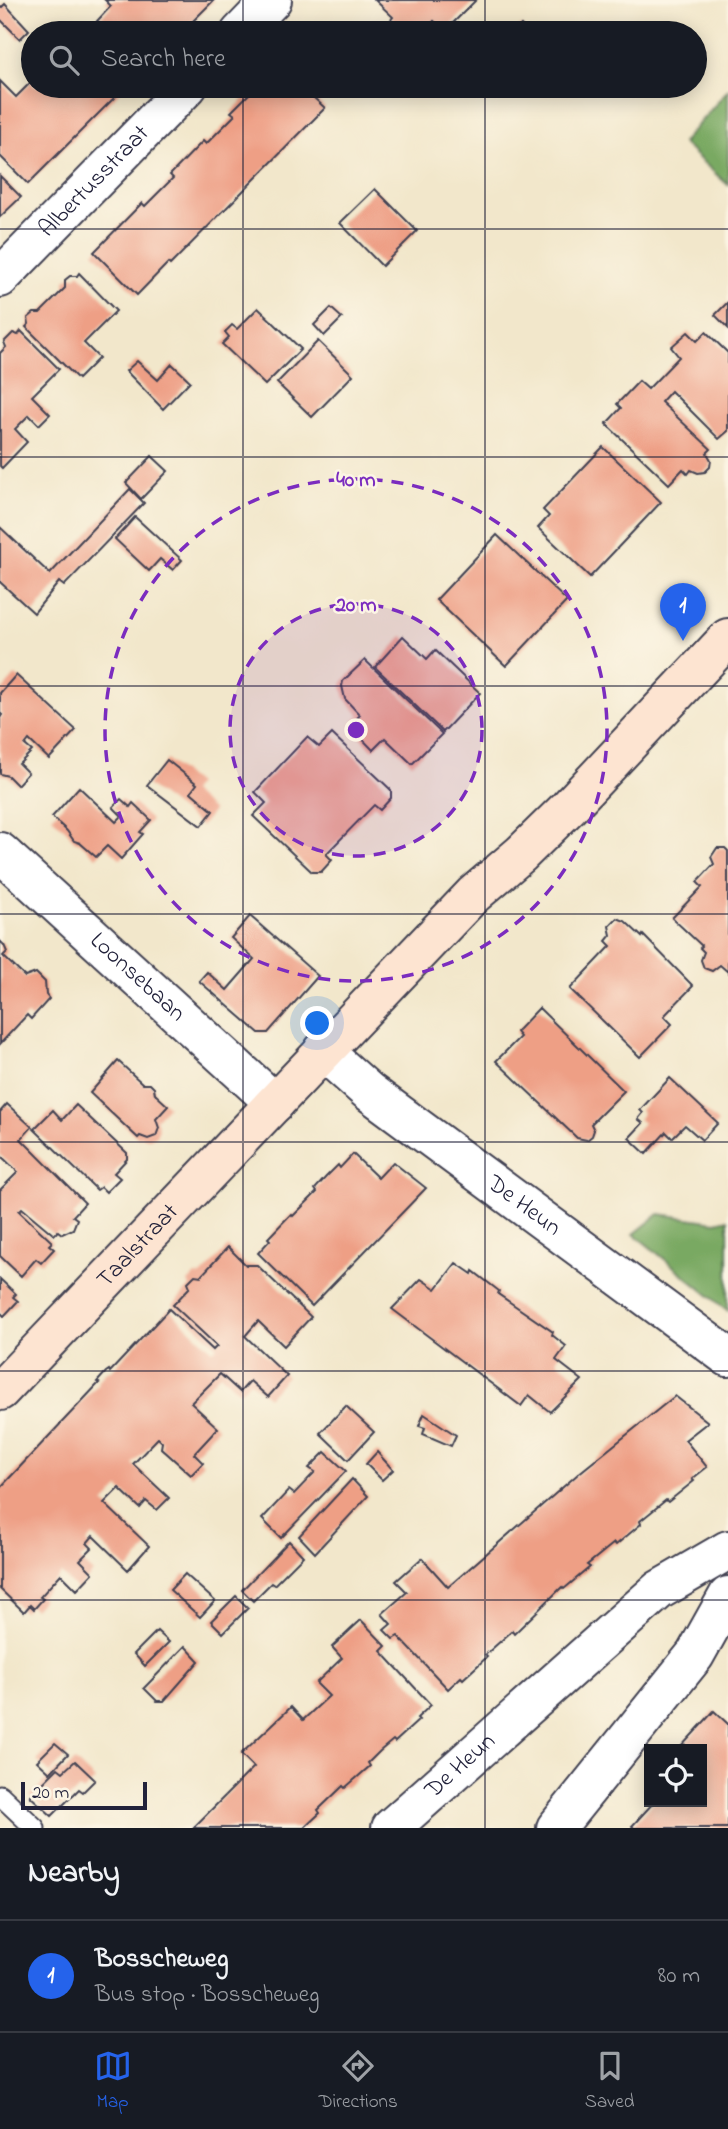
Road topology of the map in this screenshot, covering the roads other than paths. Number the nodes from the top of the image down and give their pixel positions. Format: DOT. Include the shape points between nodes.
graph roads {
  1 [pos="272,0"];
  2 [pos="252,21"];
  3 [pos="176,98"];
  4 [pos="0,278"];
  5 [pos="728,638"];
  6 [pos="0,852"];
  7 [pos="323,1051"];
  8 [pos="275,1103"];
  9 [pos="728,1357"];
  10 [pos="0,1391"];
  11 [pos="728,1550"];
  12 [pos="728,1595"];
  13 [pos="0,1795"];
  14 [pos="35,1828"];
  15 [pos="391,1828"];
  16 [pos="556,1828"];
  1 -- 2 [label="street"];
  3 -- 4 [label="street, Albertusstraat"];
  5 -- 7 [label="main road, Taalstraat" via="568,807 473,895"];
  6 -- 8 [label="street, Loonsebaan"];
  7 -- 8 [label="main road, Taalstraat"];
  7 -- 9 [label="street, De Heun" via="368,1091"];
  8 -- 10 [label="main road, Taalstraat"];
  11 -- 15 [label="street, De Heun" via="659,1590"];
  12 -- 16 [label="street" via="695,1655"];
  13 -- 14 [label="lane"];
}
